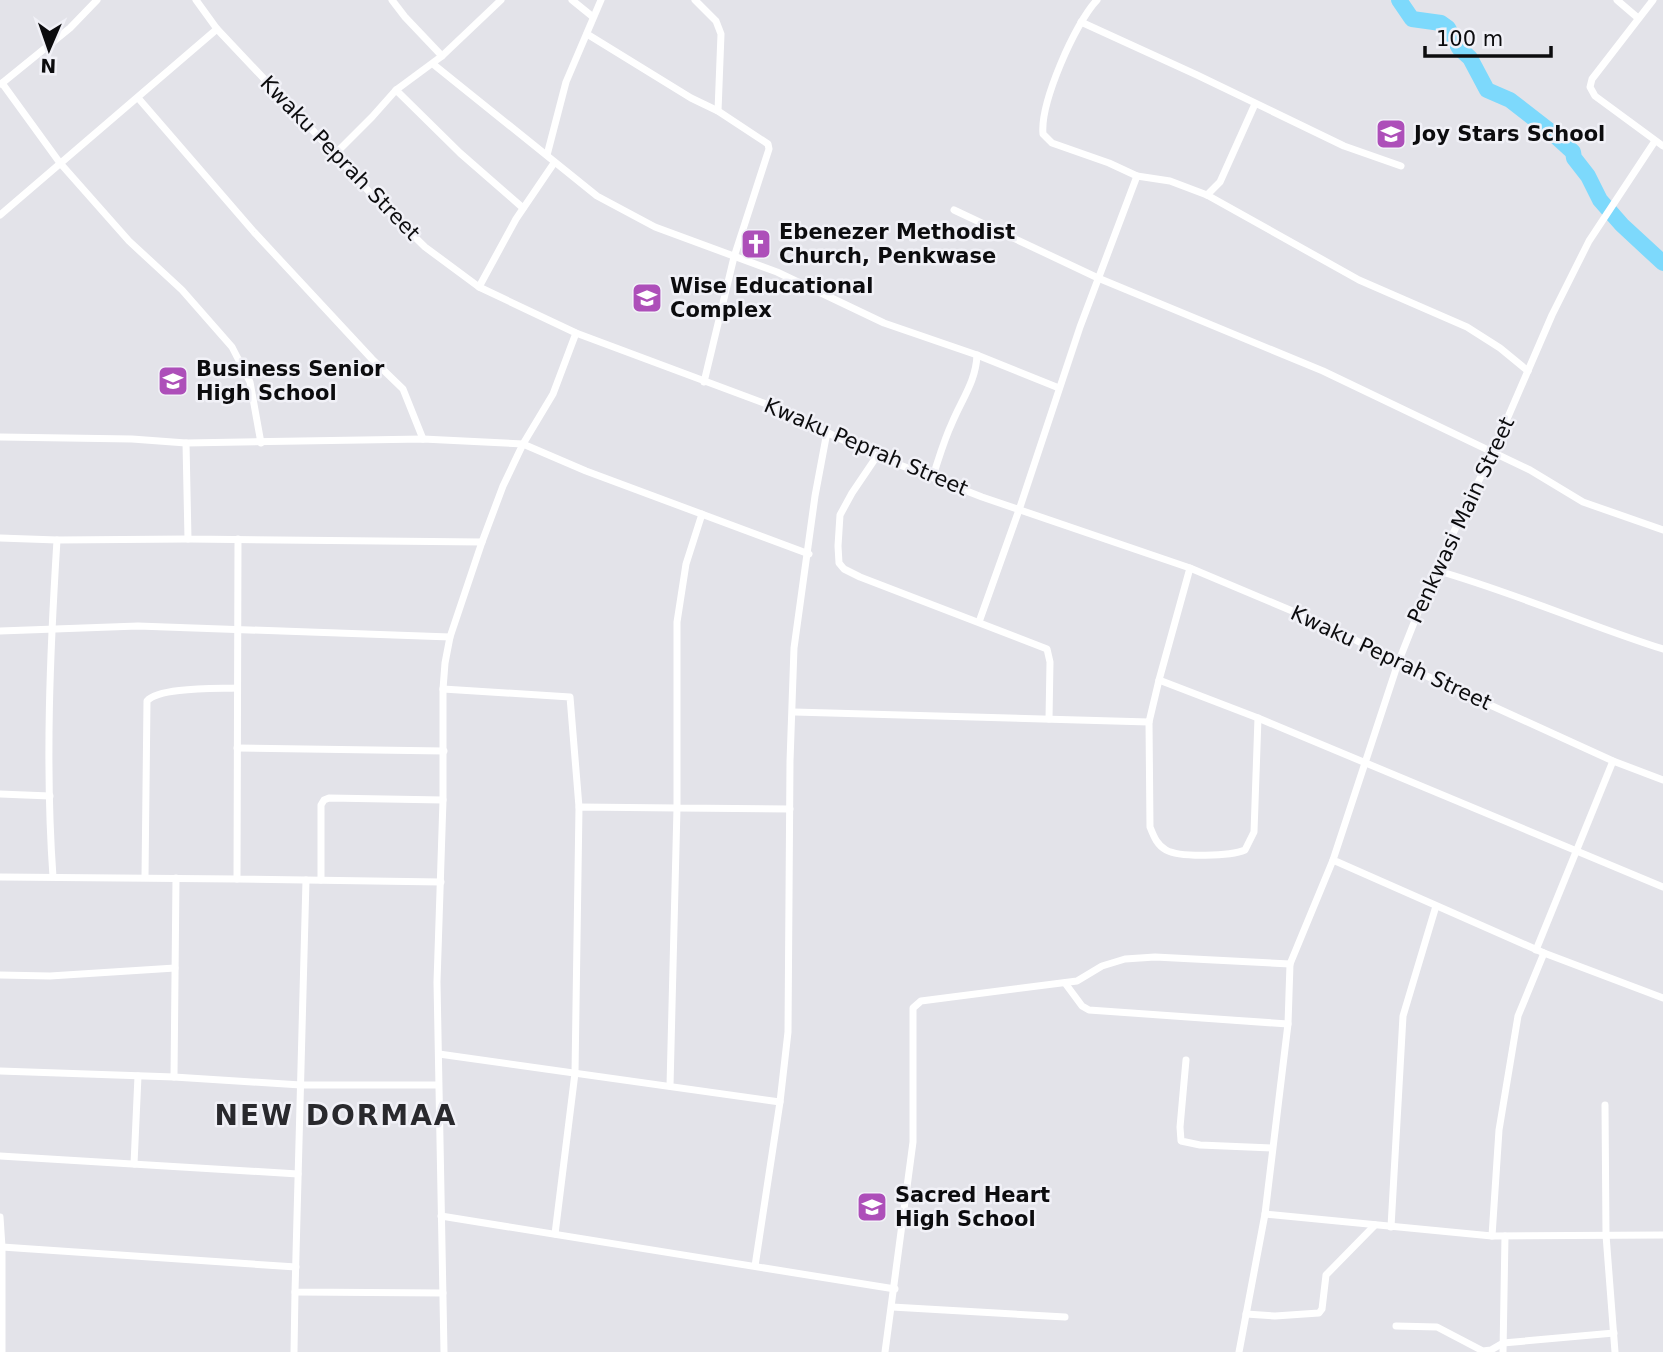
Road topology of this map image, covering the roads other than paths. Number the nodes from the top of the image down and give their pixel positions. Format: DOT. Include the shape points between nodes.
graph roads {
  1 [pos="97,0"];
  2 [pos="196,0"];
  3 [pos="392,0"];
  4 [pos="500,0"];
  5 [pos="572,0"];
  6 [pos="601,0"];
  7 [pos="695,0"];
  8 [pos="1085,0"];
  9 [pos="1097,0"];
  10 [pos="1617,0"];
  11 [pos="1653,0"];
  12 [pos="1089,9"];
  13 [pos="593,17"];
  14 [pos="1638,18"];
  15 [pos="1081,22"];
  16 [pos="218,30"];
  17 [pos="587,34"];
  18 [pos="442,56"];
  19 [pos="433,64"];
  20 [pos="1,84"];
  21 [pos="396,90"];
  22 [pos="139,99"];
  23 [pos="1255,104"];
  24 [pos="718,111"];
  25 [pos="1655,141"];
  26 [pos="1663,146"];
  27 [pos="335,153"];
  28 [pos="547,155"];
  29 [pos="60,163"];
  30 [pos="554,163"];
  31 [pos="1401,166"];
  32 [pos="1138,176"];
  33 [pos="1207,195"];
  34 [pos="523,208"];
  35 [pos="954,210"];
  36 [pos="0,215"];
  37 [pos="734,257"];
  38 [pos="1098,278"];
  39 [pos="480,287"];
  40 [pos="576,333"];
  41 [pos="977,355"];
  42 [pos="1528,371"];
  43 [pos="704,382"];
  44 [pos="1059,388"];
  45 [pos="827,432"];
  46 [pos="0,438"];
  47 [pos="423,439"];
  48 [pos="186,443"];
  49 [pos="261,443"];
  50 [pos="523,444"];
  51 [pos="1492,454"];
  52 [pos="877,456"];
  53 [pos="933,476"];
  54 [pos="1019,510"];
  55 [pos="702,514"];
  56 [pos="1663,530"];
  57 [pos="0,538"];
  58 [pos="188,539"];
  59 [pos="238,539"];
  60 [pos="57,540"];
  61 [pos="482,542"];
  62 [pos="809,554"];
  63 [pos="1190,568"];
  64 [pos="1435,570"];
  65 [pos="979,622"];
  66 [pos="51,630"];
  67 [pos="238,630"];
  68 [pos="0,631"];
  69 [pos="450,637"];
  70 [pos="1663,649"];
  71 [pos="1398,663"];
  72 [pos="1159,680"];
  73 [pos="237,688"];
  74 [pos="443,689"];
  75 [pos="793,712"];
  76 [pos="1258,718"];
  77 [pos="1049,719"];
  78 [pos="1149,722"];
  79 [pos="237,748"];
  80 [pos="444,751"];
  81 [pos="1613,761"];
  82 [pos="1365,764"];
  83 [pos="1663,780"];
  84 [pos="0,794"];
  85 [pos="50,796"];
  86 [pos="443,800"];
  87 [pos="579,807"];
  88 [pos="677,808"];
  89 [pos="790,809"];
  90 [pos="1576,851"];
  91 [pos="1333,860"];
  92 [pos="0,877"];
  93 [pos="53,877"];
  94 [pos="145,877"];
  95 [pos="176,878"];
  96 [pos="237,879"];
  97 [pos="306,880"];
  98 [pos="321,880"];
  99 [pos="441,882"];
  100 [pos="1663,887"];
  101 [pos="1436,906"];
  102 [pos="1536,950"];
  103 [pos="1544,953"];
  104 [pos="1290,964"];
  105 [pos="175,968"];
  106 [pos="0,975"];
  107 [pos="1065,983"];
  108 [pos="1663,998"];
  109 [pos="1288,1024"];
  110 [pos="439,1054"];
  111 [pos="1186,1060"];
  112 [pos="0,1071"];
  113 [pos="575,1073"];
  114 [pos="138,1076"];
  115 [pos="174,1077"];
  116 [pos="301,1085"];
  117 [pos="438,1085"];
  118 [pos="670,1086"];
  119 [pos="780,1102"];
  120 [pos="1605,1105"];
  121 [pos="1272,1148"];
  122 [pos="0,1156"];
  123 [pos="134,1164"];
  124 [pos="298,1174"];
  125 [pos="1265,1214"];
  126 [pos="442,1216"];
  127 [pos="0,1217"];
  128 [pos="1375,1225"];
  129 [pos="1391,1227"];
  130 [pos="555,1234"];
  131 [pos="1606,1235"];
  132 [pos="1663,1235"];
  133 [pos="1492,1236"];
  134 [pos="1505,1236"];
  135 [pos="2,1247"];
  136 [pos="755,1266"];
  137 [pos="296,1267"];
  138 [pos="895,1289"];
  139 [pos="295,1293"];
  140 [pos="443,1293"];
  141 [pos="892,1307"];
  142 [pos="1246,1314"];
  143 [pos="1065,1317"];
  144 [pos="1396,1326"];
  145 [pos="1614,1333"];
  146 [pos="1503,1348"];
  147 [pos="2,1352"];
  148 [pos="294,1352"];
  149 [pos="444,1352"];
  150 [pos="885,1352"];
  151 [pos="1239,1352"];
  152 [pos="1615,1352"];
  1 -- 20 [label="street"];
  2 -- 16 [label="street, Kwaku Peprah Street"];
  3 -- 18 [label="street"];
  4 -- 18 [label="street"];
  5 -- 13 [label="street"];
  6 -- 13 [label="street"];
  7 -- 24 [label="street" via="716,21 720,34"];
  8 -- 12 [label="street"];
  9 -- 12 [label="street"];
  10 -- 14 [label="street"];
  11 -- 14 [label="street"];
  12 -- 15 [label="street"];
  13 -- 17 [label="street"];
  14 -- 25 [label="street" via="1590,88"];
  15 -- 23 [label="street"];
  15 -- 32 [label="street" via="1045,110 1043,134 1052,143"];
  16 -- 22 [label="street"];
  16 -- 27 [label="street, Kwaku Peprah Street"];
  17 -- 24 [label="street"];
  17 -- 28 [label="street" via="566,82"];
  18 -- 19 [label="street"];
  19 -- 21 [label="street"];
  19 -- 28 [label="street"];
  20 -- 29 [label="street"];
  21 -- 27 [label="street"];
  21 -- 34 [label="street"];
  22 -- 29 [label="street"];
  22 -- 47 [label="street" via="254,232 404,389"];
  23 -- 31 [label="street" via="1344,146"];
  23 -- 33 [label="street" via="1220,182"];
  24 -- 37 [label="street" via="769,149"];
  25 -- 26 [label="street"];
  25 -- 42 [label="street, Penkwasi Main Street" via="1589,241"];
  27 -- 39 [label="street, Kwaku Peprah Street" via="425,247"];
  28 -- 30 [label="street"];
  29 -- 36 [label="street"];
  29 -- 49 [label="street" via="232,347 250,382"];
  30 -- 34 [label="street"];
  30 -- 37 [label="street" via="597,197 631,215"];
  32 -- 33 [label="street" via="1170,181"];
  32 -- 38 [label="street"];
  33 -- 42 [label="street" via="1359,280 1467,327"];
  34 -- 39 [label="street"];
  35 -- 38 [label="street"];
  37 -- 41 [label="street" via="777,272 884,323"];
  37 -- 43 [label="street"];
  38 -- 44 [label="street"];
  38 -- 51 [label="street" via="1323,371"];
  39 -- 40 [label="street, Kwaku Peprah Street"];
  40 -- 43 [label="street, Kwaku Peprah Street"];
  40 -- 50 [label="street" via="553,394"];
  41 -- 44 [label="street"];
  41 -- 53 [label="street" via="971,387 950,427"];
  42 -- 51 [label="street, Penkwasi Main Street"];
  43 -- 45 [label="street, Kwaku Peprah Street"];
  44 -- 54 [label="street"];
  45 -- 52 [label="street, Kwaku Peprah Street"];
  45 -- 62 [label="street"];
  46 -- 48 [label="street"];
  47 -- 49 [label="street"];
  47 -- 50 [label="street"];
  48 -- 49 [label="street"];
  48 -- 58 [label="street"];
  50 -- 55 [label="street"];
  50 -- 61 [label="street"];
  51 -- 56 [label="street" via="1530,470 1583,502"];
  51 -- 64 [label="street, Penkwasi Main Street"];
  52 -- 53 [label="street, Kwaku Peprah Street"];
  52 -- 65 [label="street" via="840,515 839,563 860,577"];
  53 -- 54 [label="street, Kwaku Peprah Street"];
  54 -- 63 [label="street, Kwaku Peprah Street"];
  54 -- 65 [label="street"];
  55 -- 62 [label="street"];
  55 -- 88 [label="street" via="677,622"];
  57 -- 60 [label="street"];
  58 -- 59 [label="street"];
  58 -- 60 [label="street"];
  59 -- 61 [label="street"];
  59 -- 67 [label="street"];
  60 -- 66 [label="street"];
  61 -- 69 [label="street"];
  62 -- 75 [label="street" via="794,648"];
  63 -- 71 [label="street, Kwaku Peprah Street" via="1335,629"];
  63 -- 72 [label="street"];
  64 -- 70 [label="street"];
  64 -- 71 [label="street, Penkwasi Main Street"];
  65 -- 77 [label="street" via="1046,649"];
  66 -- 67 [label="street" via="138,626"];
  66 -- 68 [label="street"];
  66 -- 85 [label="street"];
  67 -- 69 [label="street"];
  67 -- 73 [label="street"];
  69 -- 74 [label="street"];
  71 -- 81 [label="street, Kwaku Peprah Street"];
  71 -- 82 [label="street, Penkwasi Main Street"];
  72 -- 76 [label="street"];
  72 -- 78 [label="street"];
  73 -- 79 [label="street"];
  73 -- 94 [label="street" via="166,692 147,701"];
  74 -- 80 [label="street"];
  74 -- 87 [label="street" via="570,697"];
  75 -- 77 [label="street"];
  75 -- 89 [label="street"];
  76 -- 78 [label="street" via="1254,832 1245,850 1217,854 1168,852 1157,842 1150,827"];
  76 -- 82 [label="street"];
  77 -- 78 [label="street"];
  79 -- 80 [label="street"];
  79 -- 96 [label="street"];
  80 -- 86 [label="street"];
  81 -- 83 [label="street, Kwaku Peprah Street"];
  81 -- 90 [label="street"];
  82 -- 90 [label="street"];
  82 -- 91 [label="street, Penkwasi Main Street"];
  84 -- 85 [label="street"];
  85 -- 93 [label="street"];
  86 -- 98 [label="street" via="324,800"];
  86 -- 99 [label="street"];
  87 -- 88 [label="street"];
  87 -- 113 [label="street"];
  88 -- 89 [label="street"];
  88 -- 118 [label="street"];
  89 -- 119 [label="street" via="788,1032"];
  90 -- 100 [label="street"];
  90 -- 102 [label="street"];
  91 -- 101 [label="street"];
  91 -- 104 [label="street, Penkwasi Main Street"];
  92 -- 93 [label="street"];
  93 -- 94 [label="street"];
  94 -- 95 [label="street"];
  95 -- 96 [label="street"];
  95 -- 105 [label="street"];
  96 -- 97 [label="street"];
  97 -- 98 [label="street"];
  97 -- 116 [label="street"];
  98 -- 99 [label="street"];
  99 -- 110 [label="street"];
  101 -- 102 [label="street"];
  101 -- 129 [label="street" via="1403,1016"];
  102 -- 103 [label="street"];
  103 -- 108 [label="street"];
  103 -- 133 [label="street" via="1518,1016 1499,1130"];
  104 -- 107 [label="street" via="1145,957 1102,966"];
  104 -- 109 [label="street"];
  105 -- 106 [label="street"];
  105 -- 115 [label="street"];
  107 -- 109 [label="street" via="1089,1010"];
  107 -- 138 [label="street" via="922,1001 913,1008 912,1142"];
  109 -- 121 [label="street"];
  110 -- 113 [label="street"];
  110 -- 117 [label="street"];
  111 -- 121 [label="street" via="1181,1140"];
  112 -- 114 [label="street"];
  113 -- 118 [label="street"];
  113 -- 130 [label="street"];
  114 -- 115 [label="street"];
  114 -- 123 [label="street"];
  115 -- 116 [label="street"];
  116 -- 117 [label="street"];
  116 -- 124 [label="street"];
  117 -- 126 [label="street"];
  118 -- 119 [label="street"];
  119 -- 136 [label="street"];
  120 -- 131 [label="street"];
  121 -- 125 [label="street"];
  122 -- 123 [label="street"];
  123 -- 124 [label="street"];
  124 -- 137 [label="street"];
  125 -- 128 [label="street"];
  125 -- 142 [label="street"];
  126 -- 130 [label="street"];
  126 -- 140 [label="street"];
  127 -- 135 [label="street"];
  128 -- 129 [label="street"];
  128 -- 142 [label="street" via="1326,1275 1319,1313"];
  129 -- 133 [label="street"];
  130 -- 136 [label="street"];
  131 -- 132 [label="street"];
  131 -- 134 [label="street"];
  131 -- 145 [label="street"];
  133 -- 134 [label="street"];
  134 -- 146 [label="street"];
  135 -- 137 [label="street"];
  135 -- 147 [label="street"];
  136 -- 138 [label="street"];
  137 -- 139 [label="street"];
  138 -- 141 [label="street"];
  139 -- 140 [label="street"];
  139 -- 148 [label="street"];
  140 -- 149 [label="street"];
  141 -- 143 [label="street"];
  141 -- 150 [label="street"];
  142 -- 151 [label="street"];
  144 -- 146 [label="street" via="1437,1327 1483,1351"];
  145 -- 146 [label="street"];
  145 -- 152 [label="street"];
}
